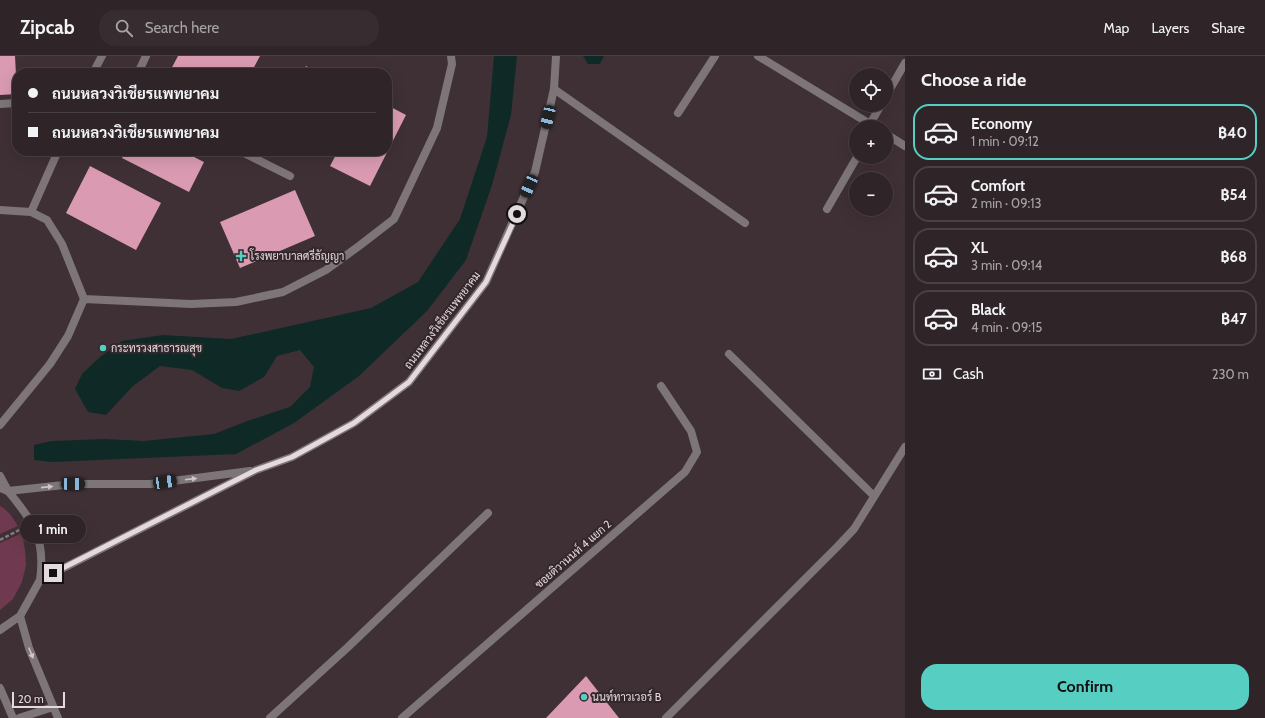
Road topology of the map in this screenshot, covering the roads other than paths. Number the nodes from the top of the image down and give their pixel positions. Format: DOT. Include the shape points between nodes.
graph roads {
  1 [pos="102,56"];
  2 [pos="146,56"];
  3 [pos="452,56"];
  4 [pos="556,56"];
  5 [pos="715,56"];
  6 [pos="758,56"];
  7 [pos="905,63"];
  8 [pos="96,68"];
  9 [pos="140,68"];
  10 [pos="893,84"];
  11 [pos="554,89"];
  12 [pos="12,103"];
  13 [pos="0,104"];
  14 [pos="678,113"];
  15 [pos="863,120"];
  16 [pos="893,138"];
  17 [pos="905,146"];
  18 [pos="56,156"];
  19 [pos="250,156"];
  20 [pos="853,164"];
  21 [pos="290,176"];
  22 [pos="827,209"];
  23 [pos="0,210"];
  24 [pos="31,212"];
  25 [pos="745,223"];
  26 [pos="84,299"];
  27 [pos="729,354"];
  28 [pos="661,386"];
  29 [pos="0,424"];
  30 [pos="905,447"];
  31 [pos="256,470"];
  32 [pos="0,476"];
  33 [pos="4,489"];
  34 [pos="874,496"];
  35 [pos="488,513"];
  36 [pos="40,580"];
  37 [pos="20,616"];
  38 [pos="0,630"];
  39 [pos="0,688"];
  40 [pos="53,708"];
  41 [pos="13,718"];
  42 [pos="19,718"];
  43 [pos="58,718"];
  44 [pos="270,718"];
  45 [pos="402,718"];
  46 [pos="666,718"];
  1 -- 8 [label="street"];
  2 -- 9 [label="street"];
  3 -- 26 [label="street" via="437,128 394,218 326,270 283,292 236,302 191,304"];
  4 -- 11 [label="street, ถนนหลวงวิเชียรแพทยาคม"];
  5 -- 14 [label="street"];
  6 -- 15 [label="street"];
  7 -- 10 [label="street"];
  11 -- 25 [label="street"];
  11 -- 31 [label="street, ถนนหลวงวิเชียรแพทยาคม" via="535,172 486,282 409,382 354,423 292,457"];
  12 -- 13 [label="street"];
  16 -- 17 [label="street"];
  18 -- 24 [label="street"];
  19 -- 21 [label="street"];
  20 -- 22 [label="street"];
  23 -- 24 [label="street"];
  24 -- 26 [label="street" via="47,220 62,244"];
  26 -- 29 [label="street" via="68,336 50,364"];
  27 -- 34 [label="street"];
  28 -- 45 [label="street, ซอยติวานนท์ 4 แยก 2" via="691,432 697,452 685,472"];
  30 -- 34 [label="street"];
  33 -- 31 [label="street, ถนนหลวงวิเชียรแพทยาคม, one-way" via="73,484 150,484"];
  31 -- 36 [label="street, ถนนหลวงวิเชียรแพทยาคม"];
  32 -- 33 [label="street"];
  33 -- 36 [label="street" via="27,514 39,538 42,566"];
  34 -- 46 [label="street" via="854,529"];
  35 -- 44 [label="street"];
  36 -- 37 [label="street"];
  37 -- 38 [label="street"];
  37 -- 40 [label="street, one-way" via="28,648"];
  39 -- 41 [label="street"];
  40 -- 42 [label="street"];
  40 -- 43 [label="street"];
}
